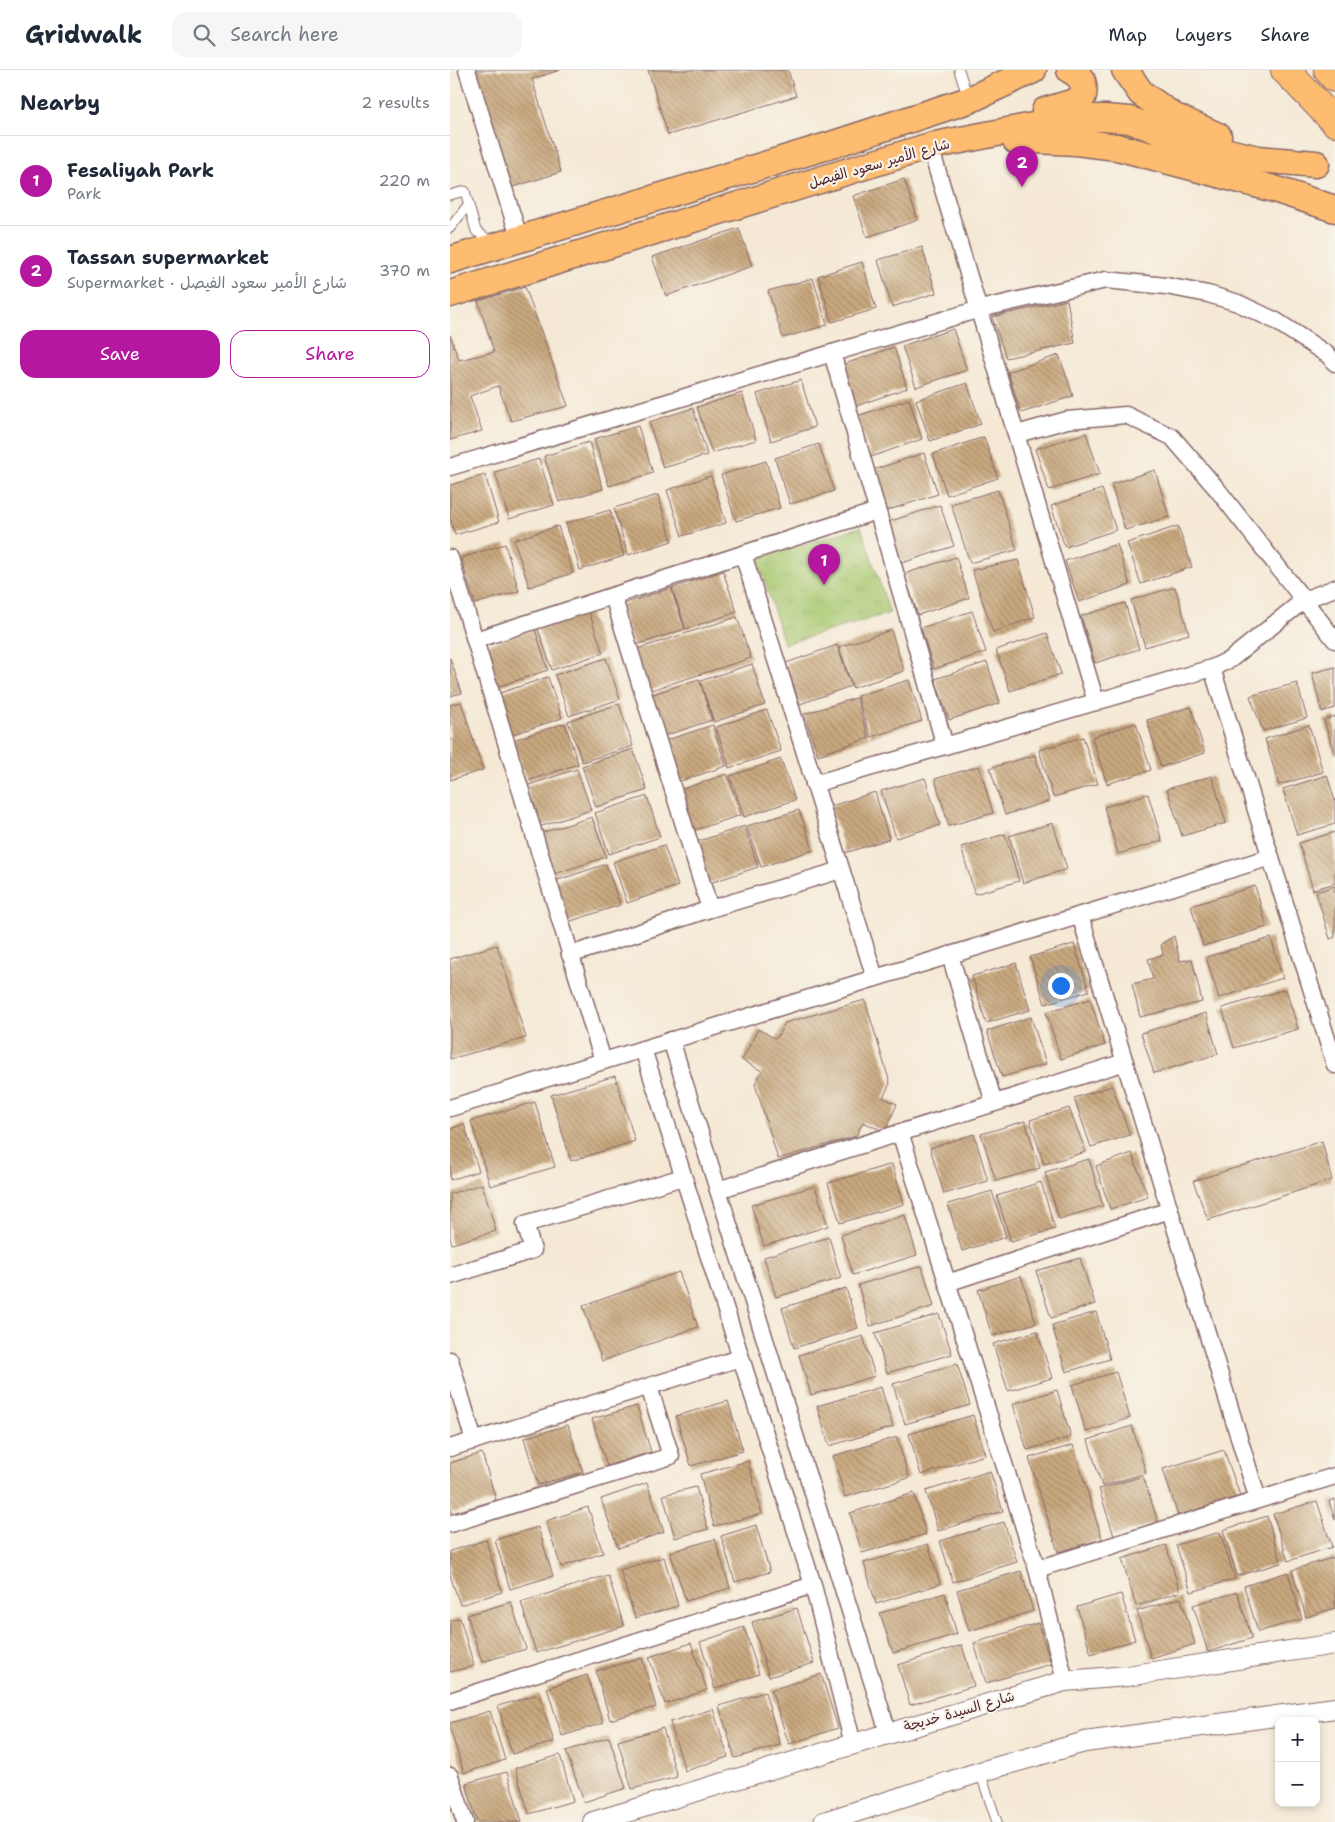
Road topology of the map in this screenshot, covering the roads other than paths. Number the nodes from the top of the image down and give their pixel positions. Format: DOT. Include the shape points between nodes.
graph roads {
  1 [pos="467,70"];
  2 [pos="959,70"];
  3 [pos="1033,70"];
  4 [pos="1069,70"];
  5 [pos="1125,70"];
  6 [pos="1285,70"];
  7 [pos="1328,70"];
  8 [pos="1335,78"];
  9 [pos="969,100"];
  10 [pos="1335,122"];
  11 [pos="930,146"];
  12 [pos="1325,165"];
  13 [pos="450,195"];
  14 [pos="468,205"];
  15 [pos="1335,209"];
  16 [pos="450,228"];
  17 [pos="507,241"];
  18 [pos="450,260"];
  19 [pos="450,294"];
  20 [pos="980,309"];
  21 [pos="832,353"];
  22 [pos="1335,362"];
  23 [pos="1017,434"];
  24 [pos="450,467"];
  25 [pos="877,511"];
  26 [pos="743,554"];
  27 [pos="450,558"];
  28 [pos="1335,588"];
  29 [pos="613,596"];
  30 [pos="1304,600"];
  31 [pos="475,640"];
  32 [pos="1335,640"];
  33 [pos="1212,668"];
  34 [pos="1096,702"];
  35 [pos="945,746"];
  36 [pos="814,784"];
  37 [pos="1270,857"];
  38 [pos="841,870"];
  39 [pos="710,909"];
  40 [pos="1080,915"];
  41 [pos="570,955"];
  42 [pos="950,955"];
  43 [pos="875,978"];
  44 [pos="671,1040"];
  45 [pos="643,1049"];
  46 [pos="603,1061"];
  47 [pos="1125,1062"];
  48 [pos="1335,1065"];
  49 [pos="994,1103"];
  50 [pos="450,1108"];
  51 [pos="900,1132"];
  52 [pos="683,1178"];
  53 [pos="718,1190"];
  54 [pos="1170,1210"];
  55 [pos="450,1276"];
  56 [pos="947,1283"];
  57 [pos="740,1358"];
  58 [pos="450,1360"];
  59 [pos="649,1386"];
  60 [pos="474,1441"];
  61 [pos="450,1448"];
  62 [pos="1335,1476"];
  63 [pos="1258,1500"];
  64 [pos="450,1524"];
  65 [pos="1037,1569"];
  66 [pos="813,1586"];
  67 [pos="1335,1644"];
  68 [pos="1065,1680"];
  69 [pos="450,1700"];
  70 [pos="1335,1708"];
  71 [pos="888,1732"];
  72 [pos="853,1744"];
  73 [pos="980,1772"];
  74 [pos="450,1776"];
  75 [pos="859,1817"];
  76 [pos="465,1822"];
  77 [pos="593,1822"];
  78 [pos="824,1822"];
  79 [pos="997,1822"];
  1 -- 17 [label="street"];
  2 -- 9 [label="lane"];
  3 -- 9 [label="main road"];
  4 -- 9 [label="main road"];
  4 -- 11 [label="main road" via="1079,75 1083,82 1083,96 1078,101"];
  5 -- 12 [label="main road" via="1141,93 1173,116 1241,147"];
  6 -- 10 [label="highway"];
  7 -- 8 [label="highway"];
  9 -- 17 [label="main road" via="832,145"];
  11 -- 12 [label="main road, شارع الأمير سعود الفيصل" via="1074,118 1105,118 1130,120 1194,144 1258,160"];
  11 -- 15 [label="main road" via="1034,140 1117,147 1274,189"];
  11 -- 19 [label="main road, شارع الأمير سعود الفيصل"];
  11 -- 20 [label="street"];
  13 -- 14 [label="lane" via="465,191"];
  14 -- 16 [label="lane"];
  14 -- 17 [label="lane" via="476,231"];
  17 -- 18 [label="main road"];
  20 -- 21 [label="street"];
  20 -- 22 [label="street" via="1106,280 1166,286 1238,303 1276,321"];
  20 -- 23 [label="street"];
  21 -- 24 [label="street"];
  21 -- 25 [label="street"];
  23 -- 30 [label="street" via="1067,420 1126,415 1172,437"];
  23 -- 34 [label="street"];
  25 -- 26 [label="street"];
  25 -- 35 [label="street"];
  26 -- 29 [label="street"];
  26 -- 36 [label="street"];
  27 -- 31 [label="street"];
  28 -- 30 [label="street"];
  29 -- 31 [label="street"];
  29 -- 39 [label="street"];
  30 -- 32 [label="street"];
  30 -- 33 [label="street" via="1231,659"];
  31 -- 41 [label="street"];
  33 -- 34 [label="street"];
  33 -- 37 [label="street"];
  34 -- 35 [label="street"];
  35 -- 36 [label="street"];
  36 -- 38 [label="street"];
  37 -- 40 [label="street"];
  37 -- 48 [label="street"];
  38 -- 39 [label="street"];
  38 -- 43 [label="street"];
  39 -- 41 [label="street"];
  40 -- 42 [label="street"];
  40 -- 47 [label="street"];
  41 -- 46 [label="street"];
  42 -- 43 [label="street"];
  42 -- 49 [label="street"];
  43 -- 44 [label="street"];
  44 -- 45 [label="street"];
  44 -- 53 [label="street"];
  45 -- 46 [label="street"];
  45 -- 52 [label="street"];
  46 -- 50 [label="street"];
  47 -- 49 [label="street"];
  47 -- 54 [label="street"];
  49 -- 51 [label="street"];
  51 -- 53 [label="street"];
  51 -- 56 [label="street"];
  52 -- 55 [label="street" via="525,1224 533,1250"];
  52 -- 57 [label="street"];
  53 -- 71 [label="street"];
  54 -- 56 [label="street"];
  54 -- 63 [label="street"];
  56 -- 65 [label="street"];
  57 -- 59 [label="street"];
  57 -- 66 [label="street"];
  58 -- 60 [label="street"];
  59 -- 60 [label="street"];
  59 -- 64 [label="street" via="671,1456"];
  60 -- 61 [label="street"];
  62 -- 63 [label="street"];
  63 -- 65 [label="street"];
  65 -- 68 [label="street"];
  66 -- 69 [label="street"];
  66 -- 72 [label="street"];
  67 -- 68 [label="street, شارع السيدة خديجة" via="1127,1676"];
  68 -- 71 [label="street, شارع السيدة خديجة"];
  70 -- 73 [label="street" via="1085,1742"];
  71 -- 72 [label="street, شارع السيدة خديجة"];
  72 -- 77 [label="street, شارع السيدة خديجة"];
  73 -- 75 [label="street"];
  73 -- 79 [label="lane"];
  74 -- 76 [label="street"];
  75 -- 78 [label="street"];
}
